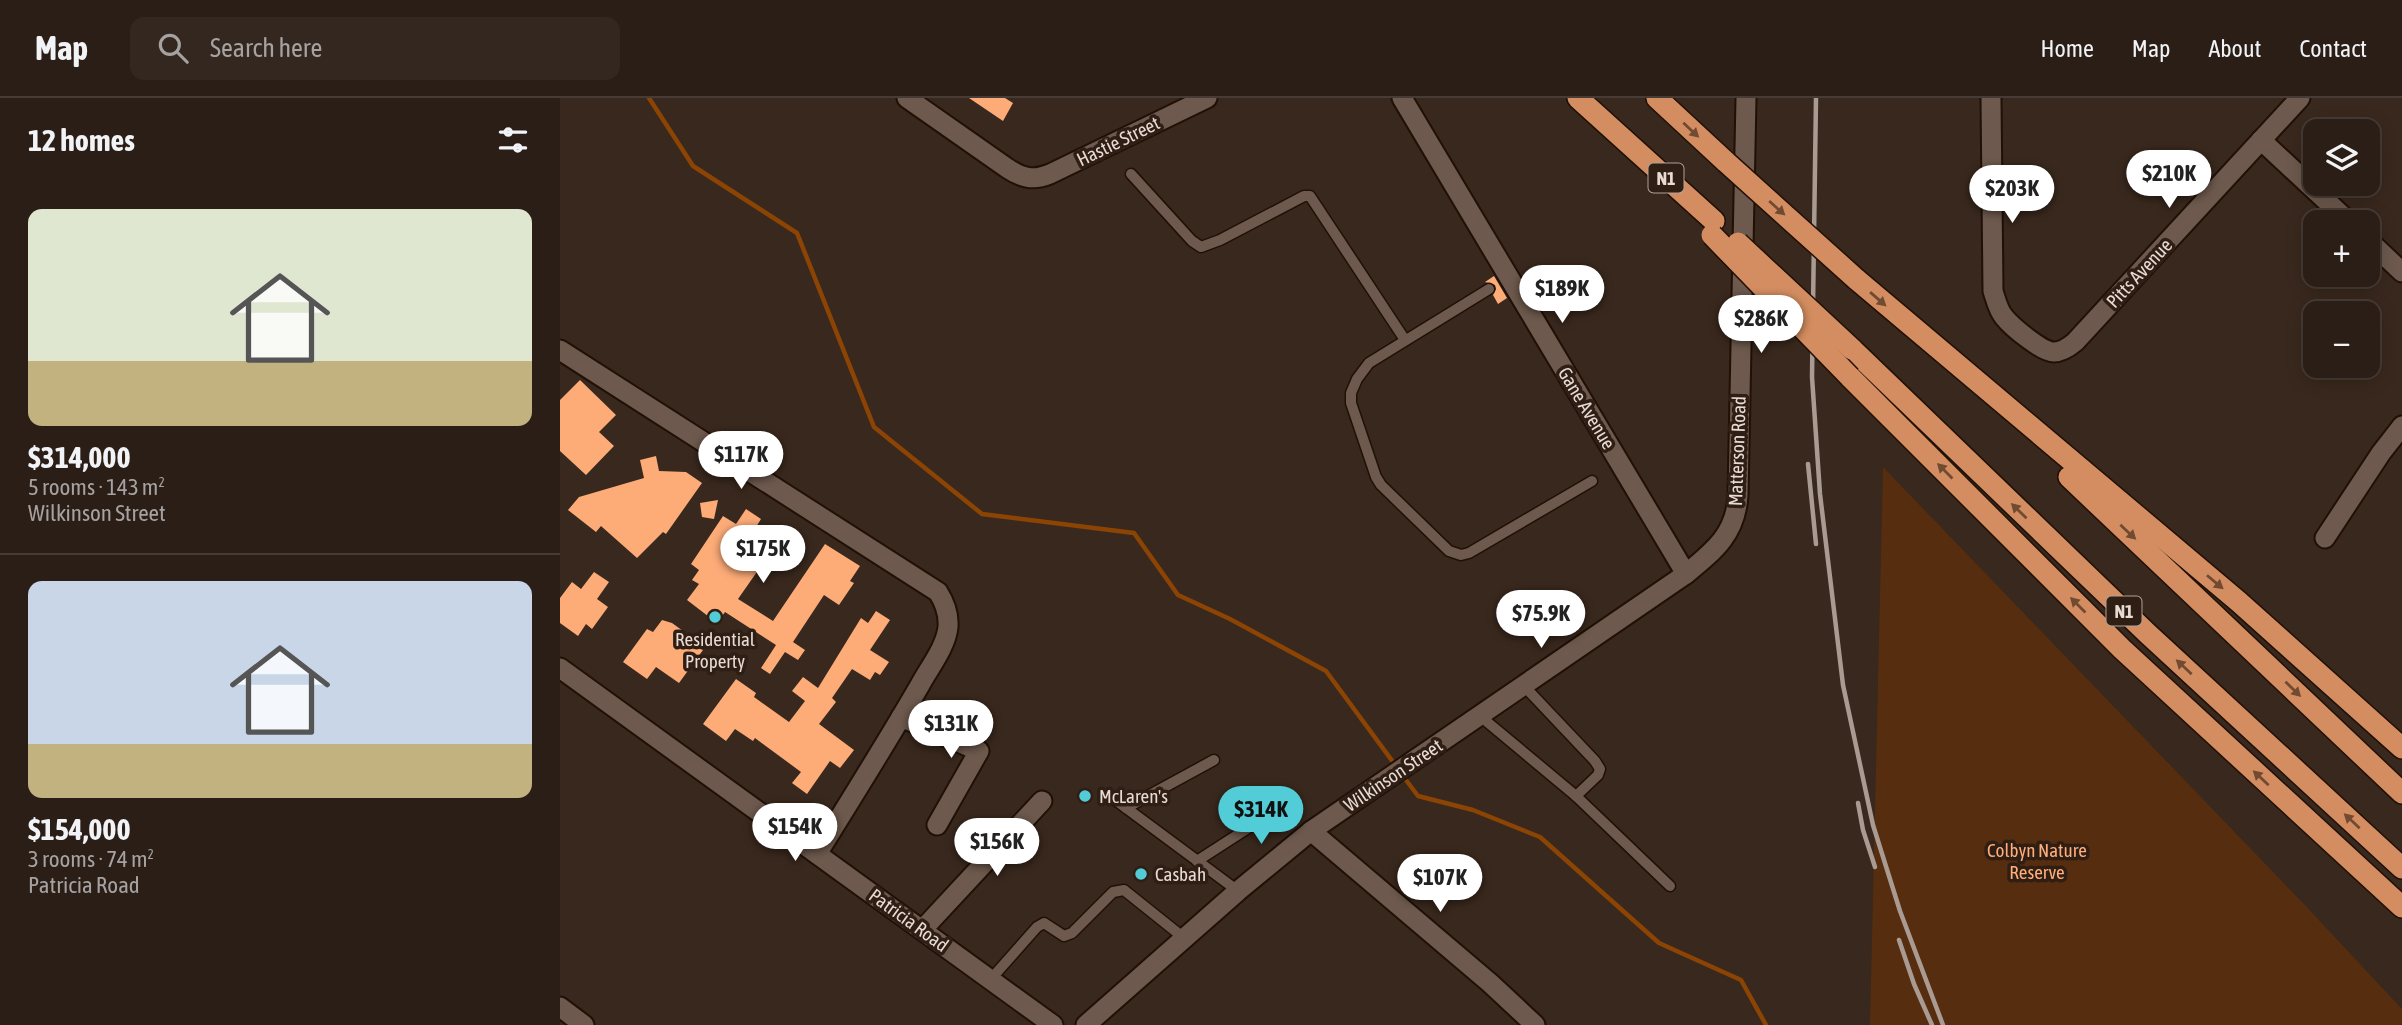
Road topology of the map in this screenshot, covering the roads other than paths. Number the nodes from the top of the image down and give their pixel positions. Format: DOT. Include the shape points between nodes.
graph roads {
  1 [pos="907,98"];
  2 [pos="1207,98"];
  3 [pos="1402,98"];
  4 [pos="1578,98"];
  5 [pos="1657,98"];
  6 [pos="1745,98"];
  7 [pos="1991,98"];
  8 [pos="2300,98"];
  9 [pos="2261,140"];
  10 [pos="1131,174"];
  11 [pos="2336,210"];
  12 [pos="1713,228"];
  13 [pos="2380,251"];
  14 [pos="2402,272"];
  15 [pos="1489,289"];
  16 [pos="1899,318"];
  17 [pos="1405,340"];
  18 [pos="560,350"];
  19 [pos="2402,426"];
  20 [pos="1592,481"];
  21 [pos="2325,538"];
  22 [pos="1686,573"];
  23 [pos="560,667"];
  24 [pos="1524,686"];
  25 [pos="1480,716"];
  26 [pos="901,717"];
  27 [pos="2402,748"];
  28 [pos="1214,760"];
  29 [pos="2402,793"];
  30 [pos="1576,796"];
  31 [pos="1114,799"];
  32 [pos="1042,801"];
  33 [pos="1126,808"];
  34 [pos="1276,810"];
  35 [pos="937,825"];
  36 [pos="1311,831"];
  37 [pos="2329,841"];
  38 [pos="817,854"];
  39 [pos="1197,861"];
  40 [pos="2402,868"];
  41 [pos="1670,886"];
  42 [pos="1238,891"];
  43 [pos="2402,907"];
  44 [pos="2402,914"];
  45 [pos="923,929"];
  46 [pos="1184,938"];
  47 [pos="990,979"];
  48 [pos="560,1007"];
  49 [pos="584,1025"];
  50 [pos="1053,1025"];
  51 [pos="1086,1025"];
  52 [pos="1535,1025"];
  1 -- 2 [label="street, Hastie Street" via="1027,179 1050,174"];
  3 -- 22 [label="street, Gane Avenue" via="1505,279"];
  4 -- 12 [label="highway, N1"];
  5 -- 16 [label="highway, one-way, bridge"];
  6 -- 22 [label="street, Matterson Road" via="1738,504 1720,546"];
  7 -- 9 [label="street, Pitts Avenue" via="1993,291 2005,318 2052,352 2075,342"];
  8 -- 9 [label="street, Pitts Avenue"];
  9 -- 11 [label="street"];
  10 -- 17 [label="lane" via="1201,247 1310,196"];
  37 -- 12 [label="highway, one-way, bridge" via="2122,649 1850,377"];
  40 -- 12 [label="highway, N1, one-way, bridge" via="2148,634 1852,349"];
  13 -- 14 [label="street"];
  15 -- 17 [label="lane"];
  16 -- 27 [label="highway, one-way" via="2239,602"];
  16 -- 29 [label="highway, one-way"];
  17 -- 20 [label="lane" via="1365,367 1351,403 1381,485 1449,551 1469,553"];
  18 -- 26 [label="street" via="938,592 948,629"];
  19 -- 21 [label="street"];
  22 -- 24 [label="street, Wilkinson Street"];
  23 -- 38 [label="street, Patricia Road"];
  24 -- 25 [label="street, Wilkinson Street"];
  24 -- 30 [label="lane" via="1600,769"];
  25 -- 30 [label="lane"];
  25 -- 36 [label="street, Wilkinson Street"];
  26 -- 35 [label="street" via="979,751"];
  26 -- 38 [label="street"];
  28 -- 33 [label="lane"];
  30 -- 41 [label="lane"];
  31 -- 33 [label="lane"];
  32 -- 45 [label="street"];
  33 -- 39 [label="lane"];
  34 -- 39 [label="lane"];
  36 -- 42 [label="street, Wilkinson Street"];
  36 -- 52 [label="street"];
  37 -- 43 [label="highway"];
  37 -- 44 [label="highway"];
  38 -- 45 [label="street, Patricia Road"];
  39 -- 42 [label="lane"];
  42 -- 46 [label="street, Wilkinson Street"];
  45 -- 47 [label="street, Patricia Road"];
  46 -- 47 [label="lane" via="1124,890 1113,892 1072,933 1064,936 1044,923 1037,927"];
  46 -- 51 [label="street, Wilkinson Street"];
  47 -- 50 [label="street, Patricia Road"];
  48 -- 49 [label="street"];
}
